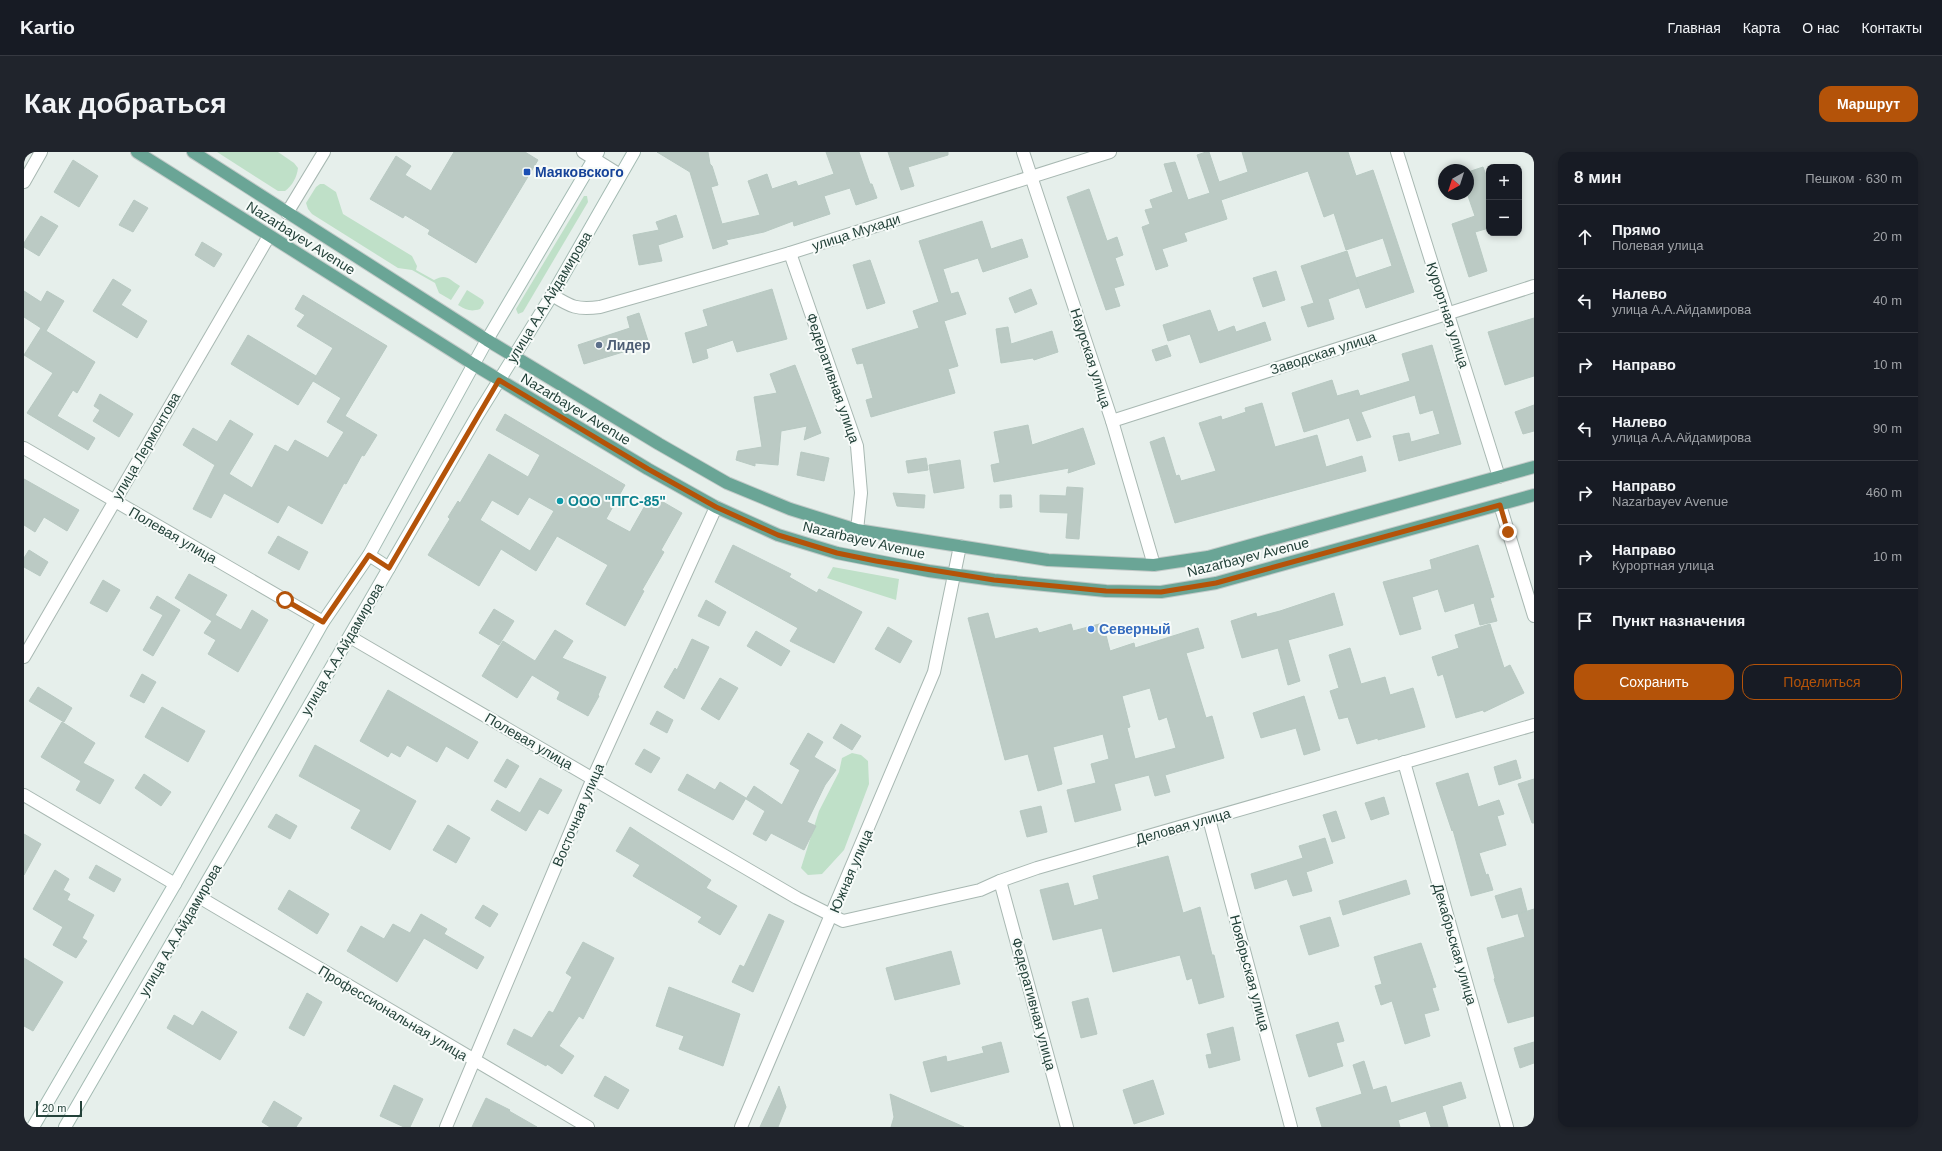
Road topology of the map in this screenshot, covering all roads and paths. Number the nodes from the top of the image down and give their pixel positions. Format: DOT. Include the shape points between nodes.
graph roads {
  1 [pos="42,152"];
  2 [pos="138,152"];
  3 [pos="193,152"];
  4 [pos="324,152"];
  5 [pos="583,152"];
  6 [pos="634,152"];
  7 [pos="1023,152"];
  8 [pos="1110,152"];
  9 [pos="1397,152"];
  10 [pos="596,155"];
  11 [pos="620,175"];
  12 [pos="1031,177"];
  13 [pos="24,182"];
  14 [pos="288,213"];
  15 [pos="269,236"];
  16 [pos="790,253"];
  17 [pos="1534,286"];
  18 [pos="552,295"];
  19 [pos="1447,312"];
  20 [pos="487,340"];
  21 [pos="514,357"];
  22 [pos="473,364"];
  23 [pos="499,380"];
  24 [pos="1112,421"];
  25 [pos="24,448"];
  26 [pos="1534,467"];
  27 [pos="1499,477"];
  28 [pos="1534,495"];
  29 [pos="114,500"];
  30 [pos="1500,505"];
  31 [pos="716,507"];
  32 [pos="857,530"];
  33 [pos="960,546"];
  34 [pos="369,555"];
  35 [pos="1154,565"];
  36 [pos="389,568"];
  37 [pos="955,574"];
  38 [pos="1534,616"];
  39 [pos="323,622"];
  40 [pos="350,637"];
  41 [pos="24,657"];
  42 [pos="1534,725"];
  43 [pos="1404,762"];
  44 [pos="593,778"];
  45 [pos="24,795"];
  46 [pos="1208,819"];
  47 [pos="1000,881"];
  48 [pos="175,884"];
  49 [pos="199,897"];
  50 [pos="832,916"];
  51 [pos="475,1062"];
  52 [pos="33,1127"];
  53 [pos="65,1127"];
  54 [pos="446,1127"];
  55 [pos="588,1127"];
  56 [pos="741,1127"];
  57 [pos="1068,1127"];
  58 [pos="1291,1127"];
  59 [pos="1507,1127"];
  1 -- 13 [label="street"];
  2 -- 15 [label="main road, Nazarbayev Avenue"];
  3 -- 14 [label="main road, Nazarbayev Avenue"];
  4 -- 14 [label="street"];
  5 -- 10 [label="street"];
  6 -- 11 [label="street, улица А.А.Айдамирова"];
  7 -- 12 [label="street, Наурская улица"];
  8 -- 12 [label="street, улица Мухади"];
  9 -- 19 [label="street, Курортная улица"];
  10 -- 11 [label="street"];
  10 -- 20 [label="street, улица А.А.Айдамирова"];
  11 -- 18 [label="street, улица А.А.Айдамирова"];
  12 -- 16 [label="street, улица Мухади"];
  12 -- 24 [label="street, Наурская улица"];
  14 -- 20 [label="main road, Nazarbayev Avenue"];
  15 -- 22 [label="main road, Nazarbayev Avenue"];
  15 -- 29 [label="street, улица Лермонтова"];
  16 -- 18 [label="street, улица Мухади" via="600,307 582,309 569,306"];
  16 -- 32 [label="street, Федеративная улица" via="857,446 861,493"];
  17 -- 19 [label="street, Заводская улица"];
  18 -- 21 [label="street, улица А.А.Айдамирова"];
  19 -- 24 [label="street, Заводская улица"];
  19 -- 27 [label="street, Курортная улица"];
  20 -- 21 [label="main road, Nazarbayev Avenue"];
  20 -- 22 [label="street, улица А.А.Айдамирова"];
  21 -- 23 [label="street, улица А.А.Айдамирова"];
  21 -- 32 [label="main road, Nazarbayev Avenue" via="727,483 790,509"];
  22 -- 23 [label="main road, Nazarbayev Avenue"];
  22 -- 34 [label="street, улица А.А.Айдамирова"];
  23 -- 31 [label="main road, Nazarbayev Avenue"];
  23 -- 36 [label="street, улица А.А.Айдамирова"];
  24 -- 35 [label="street, Наурская улица"];
  25 -- 29 [label="street, Полевая улица"];
  26 -- 27 [label="main road, Nazarbayev Avenue"];
  27 -- 35 [label="main road, Nazarbayev Avenue" via="1208,557"];
  28 -- 30 [label="main road, Nazarbayev Avenue"];
  29 -- 39 [label="street, Полевая улица"];
  29 -- 41 [label="street, улица Лермонтова"];
  30 -- 37 [label="main road, Nazarbayev Avenue" via="1216,583 1161,592 1068,588"];
  30 -- 38 [label="street"];
  31 -- 37 [label="main road, Nazarbayev Avenue" via="778,535 837,553"];
  31 -- 44 [label="street, Восточная улица"];
  32 -- 33 [label="main road, Nazarbayev Avenue"];
  33 -- 35 [label="main road, Nazarbayev Avenue" via="1048,560"];
  33 -- 37 [label="street, Южная улица"];
  34 -- 36 [label="street"];
  34 -- 39 [label="street, улица А.А.Айдамирова"];
  36 -- 40 [label="street, улица А.А.Айдамирова"];
  37 -- 50 [label="street, Южная улица" via="934,672"];
  39 -- 48 [label="street, улица А.А.Айдамирова"];
  40 -- 44 [label="street, Полевая улица"];
  40 -- 49 [label="street, улица А.А.Айдамирова"];
  42 -- 43 [label="street, Деловая улица"];
  43 -- 46 [label="street, Деловая улица"];
  43 -- 59 [label="street, Декабрьская улица"];
  44 -- 50 [label="street, Полевая улица"];
  44 -- 51 [label="street, Восточная улица"];
  45 -- 48 [label="street"];
  46 -- 47 [label="street, Деловая улица" via="1036,868"];
  46 -- 58 [label="street, Ноябрьская улица"];
  47 -- 50 [label="street, Деловая улица" via="980,890 843,921"];
  47 -- 57 [label="street, Федеративная улица"];
  48 -- 52 [label="street, улица А.А.Айдамирова"];
  49 -- 51 [label="street, Профессиональная улица"];
  49 -- 53 [label="street, улица А.А.Айдамирова"];
  50 -- 56 [label="street, Южная улица"];
  51 -- 54 [label="street, Восточная улица"];
  51 -- 55 [label="street, Профессиональная улица"];
}
